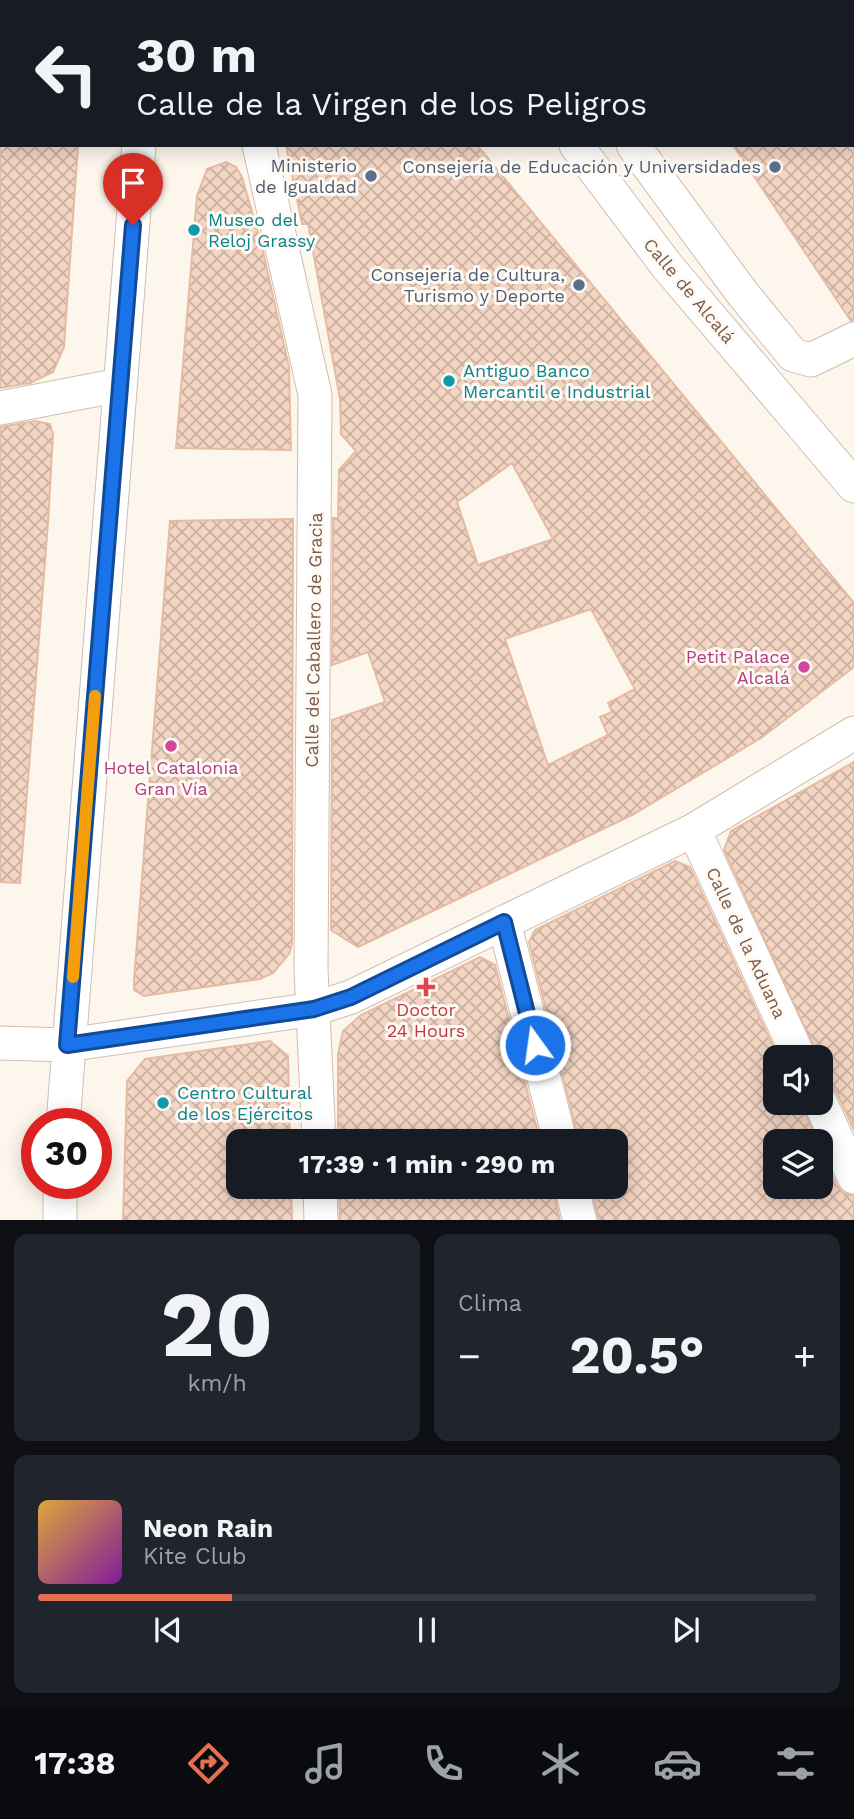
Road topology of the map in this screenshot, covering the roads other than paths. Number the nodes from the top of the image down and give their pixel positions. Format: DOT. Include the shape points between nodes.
graph roads {
  1 [pos="139,147"];
  2 [pos="259,147"];
  3 [pos="578,147"];
  4 [pos="634,147"];
  5 [pos="831,349"];
  6 [pos="120,386"];
  7 [pos="0,408"];
  8 [pos="809,430"];
  9 [pos="854,486"];
  10 [pos="854,733"];
  11 [pos="694,830"];
  12 [pos="504,922"];
  13 [pos="314,1009"];
  14 [pos="0,1044"];
  15 [pos="67,1045"];
  16 [pos="793,1045"];
  17 [pos="64,1108"];
  18 [pos="826,1115"];
  19 [pos="318,1129"];
  20 [pos="557,1129"];
  21 [pos="854,1177"];
  22 [pos="60,1199"];
  23 [pos="320,1199"];
  24 [pos="574,1199"];
  25 [pos="60,1220"];
  26 [pos="321,1220"];
  27 [pos="580,1220"];
  1 -- 6 [label="street"];
  2 -- 13 [label="street, Calle del Caballero de Gracia" via="315,395"];
  3 -- 8 [label="street, Calle de Alcalá" via="667,266"];
  4 -- 5 [label="street" via="793,355"];
  5 -- 8 [label="street" via="807,371"];
  6 -- 7 [label="street"];
  6 -- 15 [label="street"];
  8 -- 9 [label="street, Calle de Alcalá"];
  10 -- 11 [label="street"];
  11 -- 12 [label="street"];
  11 -- 16 [label="street, Calle de la Aduana"];
  12 -- 13 [label="street" via="351,997"];
  12 -- 20 [label="street"];
  13 -- 15 [label="street"];
  13 -- 19 [label="street, Calle del Caballero de Gracia"];
  14 -- 15 [label="street"];
  15 -- 17 [label="street"];
  18 -- 21 [label="street"];
  22 -- 25 [label="street"];
  23 -- 26 [label="street"];
  24 -- 27 [label="street"];
}
